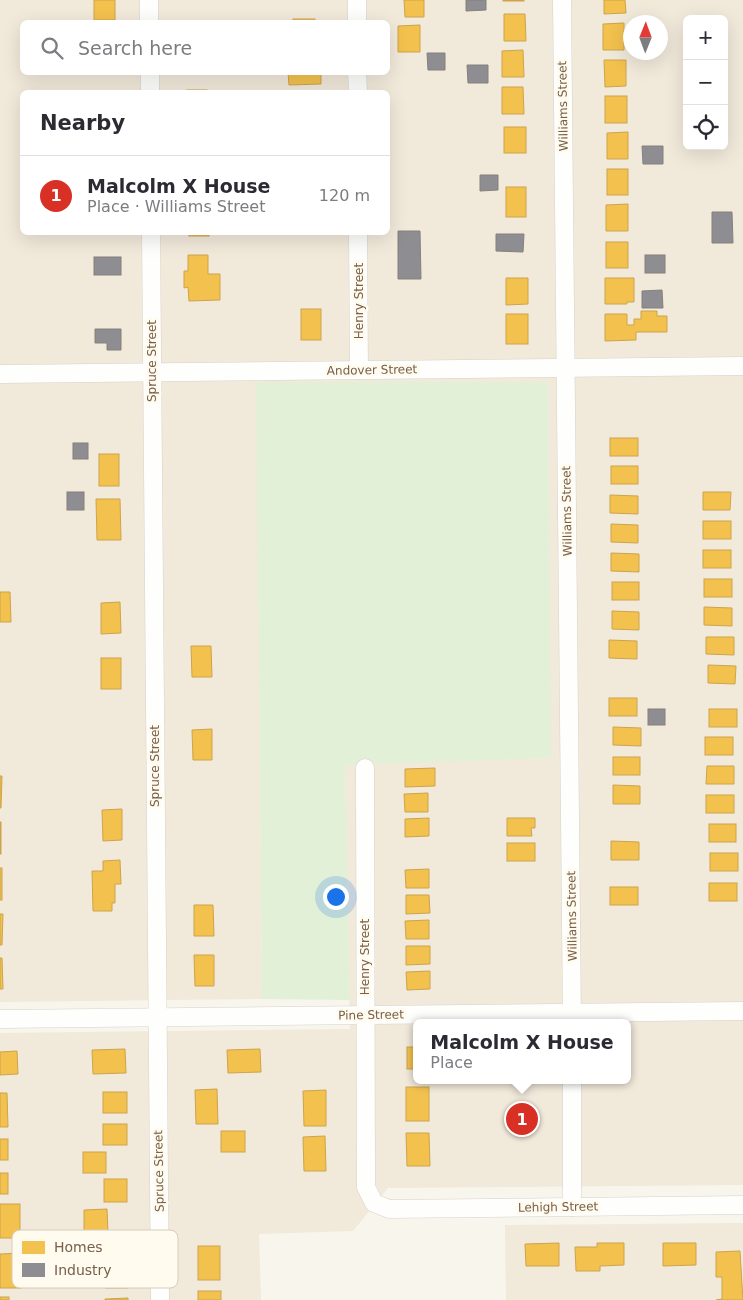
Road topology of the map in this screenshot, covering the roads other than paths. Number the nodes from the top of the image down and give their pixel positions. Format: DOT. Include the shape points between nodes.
graph roads {
  1 [pos="149,0"];
  2 [pos="357,0"];
  3 [pos="562,0"];
  4 [pos="149,20"];
  5 [pos="357,20"];
  6 [pos="150,75"];
  7 [pos="358,75"];
  8 [pos="150,90"];
  9 [pos="358,90"];
  10 [pos="151,235"];
  11 [pos="358,235"];
  12 [pos="743,366"];
  13 [pos="565,368"];
  14 [pos="359,370"];
  15 [pos="152,372"];
  16 [pos="0,374"];
  17 [pos="365,768"];
  18 [pos="743,1011"];
  19 [pos="366,1015"];
  20 [pos="157,1017"];
  21 [pos="572,1018"];
  22 [pos="0,1019"];
  23 [pos="572,1084"];
  24 [pos="374,1203"];
  25 [pos="743,1205"];
  26 [pos="572,1207"];
  27 [pos="159,1230"];
  1 -- 4 [label="street"];
  2 -- 5 [label="street"];
  3 -- 13 [label="street, Williams Street"];
  6 -- 8 [label="street"];
  7 -- 9 [label="street"];
  10 -- 15 [label="street, Spruce Street"];
  11 -- 14 [label="street, Henry Street"];
  12 -- 13 [label="street, Andover Street"];
  13 -- 14 [label="street, Andover Street"];
  13 -- 21 [label="street, Williams Street"];
  14 -- 15 [label="street, Andover Street"];
  15 -- 16 [label="street, Andover Street"];
  15 -- 20 [label="street, Spruce Street"];
  17 -- 19 [label="street, Henry Street"];
  18 -- 21 [label="street, Pine Street"];
  19 -- 20 [label="street, Pine Street"];
  19 -- 21 [label="street, Pine Street"];
  19 -- 24 [label="street, Henry Street" via="366,1187"];
  20 -- 22 [label="street, Pine Street"];
  20 -- 27 [label="street, Spruce Street"];
  23 -- 26 [label="street"];
  24 -- 26 [label="street, Lehigh Street" via="389,1209"];
  25 -- 26 [label="street, Lehigh Street"];
}
